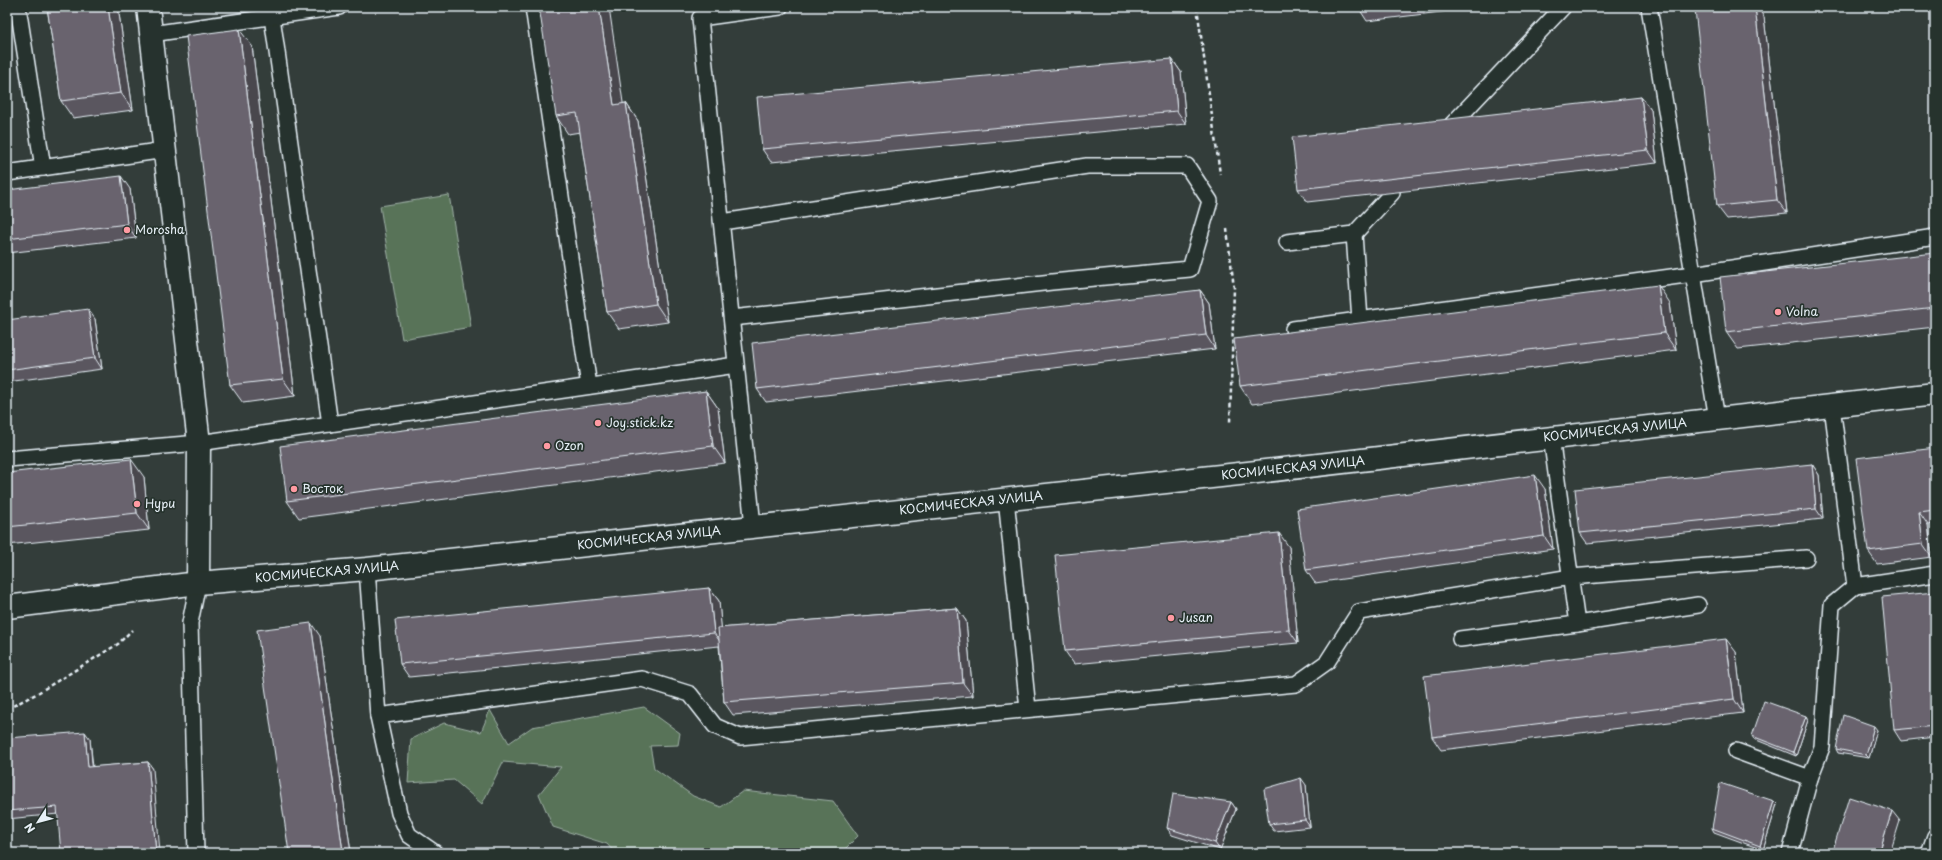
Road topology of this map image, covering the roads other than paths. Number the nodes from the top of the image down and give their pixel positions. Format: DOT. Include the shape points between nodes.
graph roads {
  1 [pos="10,7"];
  2 [pos="148,7"];
  3 [pos="339,7"];
  4 [pos="533,7"];
  5 [pos="780,7"];
  6 [pos="1563,7"];
  7 [pos="1649,7"];
  8 [pos="19,14"];
  9 [pos="272,17"];
  10 [pos="7,29"];
  11 [pos="151,34"];
  12 [pos="1443,134"];
  13 [pos="165,150"];
  14 [pos="43,168"];
  15 [pos="7,173"];
  16 [pos="1392,193"];
  17 [pos="722,222"];
  18 [pos="1354,234"];
  19 [pos="1935,237"];
  20 [pos="1288,242"];
  21 [pos="1693,274"];
  22 [pos="732,318"];
  23 [pos="1360,320"];
  24 [pos="1293,328"];
  25 [pos="736,365"];
  26 [pos="589,386"];
  27 [pos="1935,394"];
  28 [pos="1832,406"];
  29 [pos="1717,419"];
  30 [pos="330,424"];
  31 [pos="1551,437"];
  32 [pos="199,443"];
  33 [pos="7,460"];
  34 [pos="1006,499"];
  35 [pos="753,526"];
  36 [pos="1806,558"];
  37 [pos="367,569"];
  38 [pos="1935,574"];
  39 [pos="1571,577"];
  40 [pos="198,584"];
  41 [pos="1855,586"];
  42 [pos="1698,605"];
  43 [pos="7,607"];
  44 [pos="1577,624"];
  45 [pos="1460,639"];
  46 [pos="1028,709"];
  47 [pos="378,716"];
  48 [pos="1736,751"];
  49 [pos="1810,778"];
  50 [pos="1935,836"];
  51 [pos="196,853"];
  52 [pos="435,853"];
  53 [pos="1790,853"];
  54 [pos="1929,853"];
  1 -- 8 [label="lane"];
  2 -- 11 [label="main road"];
  3 -- 9 [label="lane"];
  4 -- 26 [label="lane"];
  5 -- 17 [label="lane" via="700,18"];
  6 -- 12 [label="lane"];
  7 -- 21 [label="lane"];
  8 -- 10 [label="lane"];
  8 -- 14 [label="lane"];
  9 -- 11 [label="lane"];
  9 -- 30 [label="lane"];
  11 -- 13 [label="main road"];
  13 -- 14 [label="lane"];
  13 -- 32 [label="main road"];
  14 -- 15 [label="lane"];
  16 -- 18 [label="lane"];
  17 -- 22 [label="lane"];
  17 -- 22 [label="lane" via="1087,166 1187,166 1210,200 1190,269"];
  18 -- 20 [label="lane"];
  18 -- 23 [label="lane"];
  19 -- 21 [label="lane"];
  21 -- 23 [label="lane"];
  21 -- 29 [label="lane"];
  22 -- 25 [label="lane"];
  23 -- 24 [label="lane"];
  25 -- 26 [label="lane"];
  25 -- 35 [label="lane"];
  26 -- 30 [label="lane"];
  27 -- 28 [label="main road, КОСМИЧЕСКАЯ УЛИЦА"];
  28 -- 29 [label="main road, КОСМИЧЕСКАЯ УЛИЦА"];
  28 -- 41 [label="lane"];
  29 -- 31 [label="main road, КОСМИЧЕСКАЯ УЛИЦА"];
  30 -- 32 [label="lane"];
  31 -- 34 [label="main road, КОСМИЧЕСКАЯ УЛИЦА"];
  31 -- 39 [label="lane"];
  32 -- 33 [label="lane"];
  32 -- 40 [label="main road"];
  34 -- 35 [label="main road, КОСМИЧЕСКАЯ УЛИЦА"];
  34 -- 46 [label="lane"];
  35 -- 37 [label="main road, КОСМИЧЕСКАЯ УЛИЦА"];
  36 -- 39 [label="lane"];
  37 -- 40 [label="main road, КОСМИЧЕСКАЯ УЛИЦА"];
  37 -- 47 [label="lane"];
  38 -- 41 [label="lane"];
  39 -- 44 [label="lane"];
  39 -- 46 [label="lane" via="1359,612 1327,662 1296,684"];
  40 -- 43 [label="main road, КОСМИЧЕСКАЯ УЛИЦА"];
  40 -- 51 [label="lane" via="190,623"];
  41 -- 49 [label="lane" via="1832,605 1822,747"];
  42 -- 44 [label="lane"];
  44 -- 45 [label="lane"];
  46 -- 47 [label="lane" via="740,737 715,726 690,694 642,679"];
  47 -- 52 [label="lane" via="399,813 409,834"];
  48 -- 49 [label="lane"];
  49 -- 53 [label="lane"];
  50 -- 54 [label="lane"];
}
